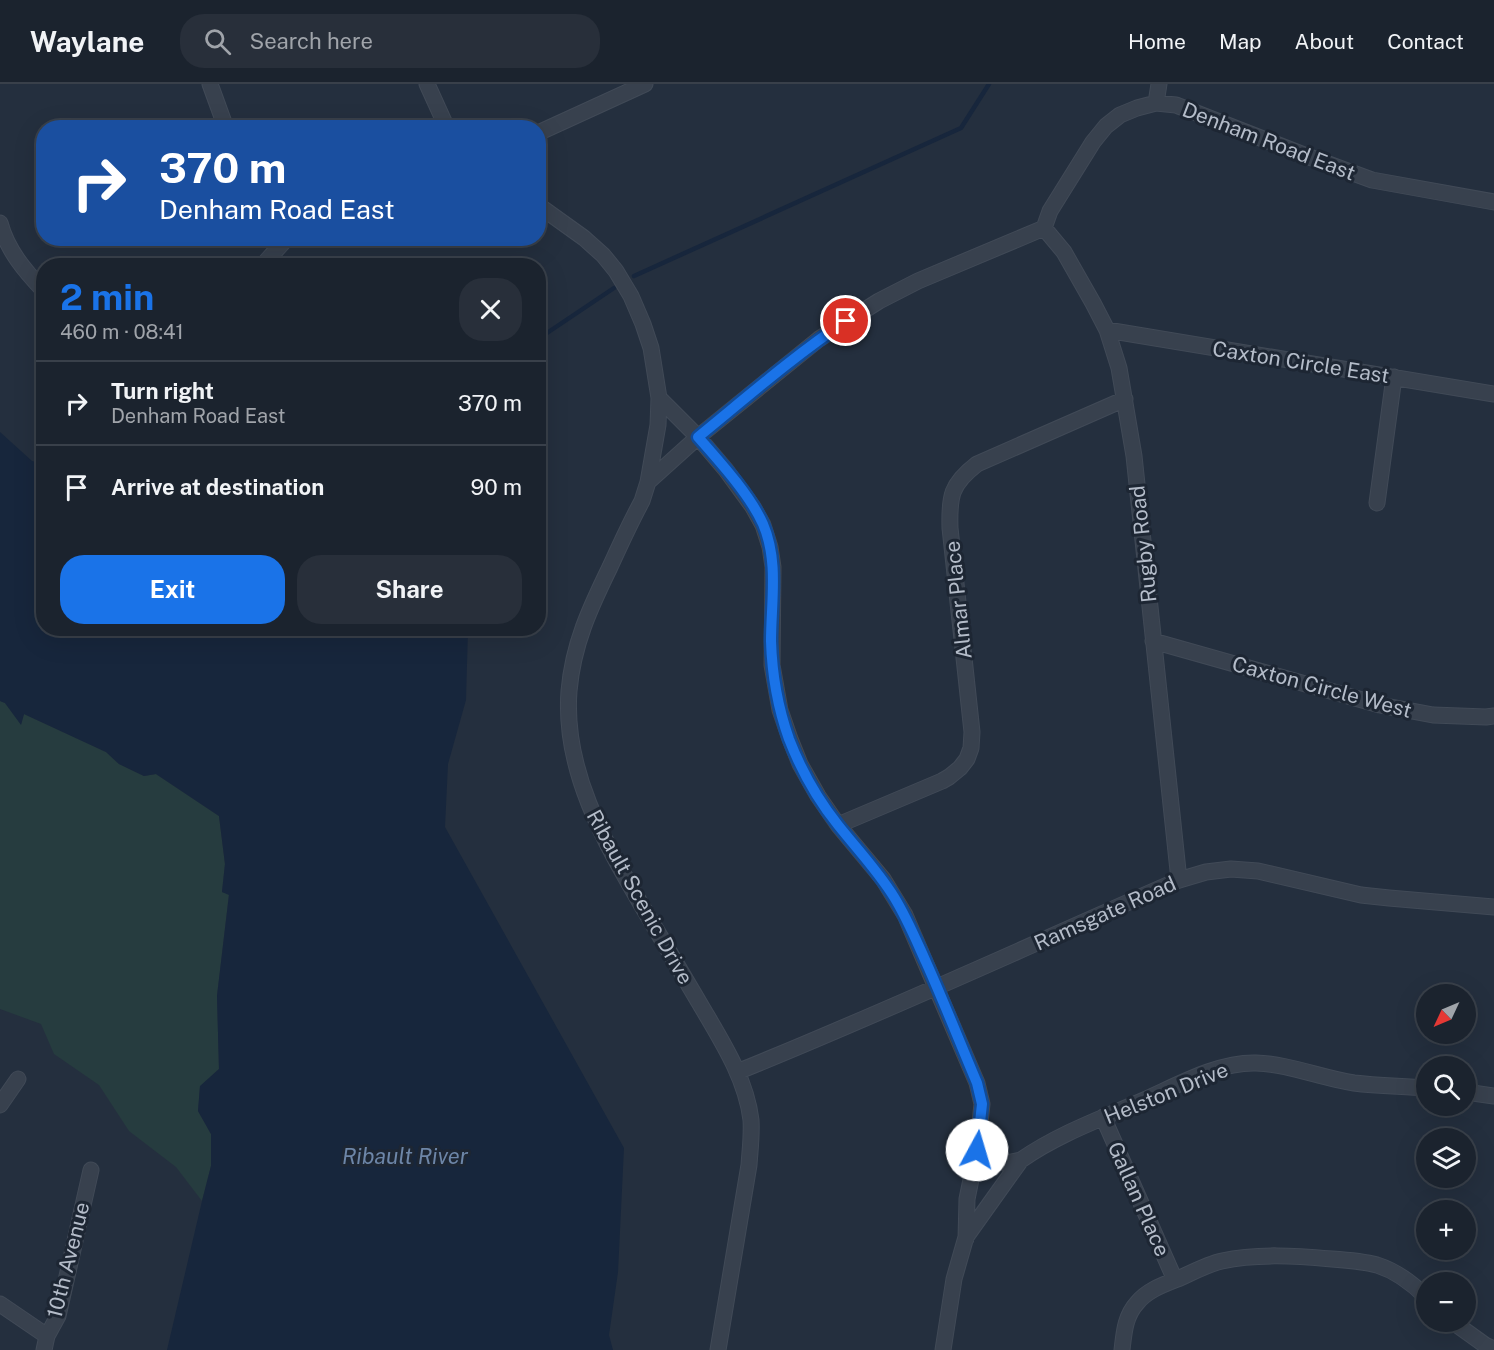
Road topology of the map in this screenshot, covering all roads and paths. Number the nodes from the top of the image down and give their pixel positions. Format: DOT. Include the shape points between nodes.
graph roads {
  1 [pos="210,84"];
  2 [pos="428,84"];
  3 [pos="1159,84"];
  4 [pos="637,85"];
  5 [pos="1156,103"];
  6 [pos="223,120"];
  7 [pos="444,120"];
  8 [pos="546,129"];
  9 [pos="1494,202"];
  10 [pos="546,211"];
  11 [pos="0,223"];
  12 [pos="1044,228"];
  13 [pos="280,246"];
  14 [pos="269,258"];
  15 [pos="36,282"];
  16 [pos="1107,330"];
  17 [pos="1394,377"];
  18 [pos="1494,394"];
  19 [pos="659,398"];
  20 [pos="1125,399"];
  21 [pos="698,437"];
  22 [pos="648,482"];
  23 [pos="1377,503"];
  24 [pos="1153,641"];
  25 [pos="1494,716"];
  26 [pos="838,825"];
  27 [pos="1179,880"];
  28 [pos="1494,907"];
  29 [pos="937,988"];
  30 [pos="737,1072"];
  31 [pos="18,1079"];
  32 [pos="1416,1087"];
  33 [pos="1476,1093"];
  34 [pos="1494,1096"];
  35 [pos="0,1105"];
  36 [pos="1103,1118"];
  37 [pos="977,1150"];
  38 [pos="1021,1160"];
  39 [pos="91,1170"];
  40 [pos="966,1239"];
  41 [pos="1175,1280"];
  42 [pos="1416,1288"];
  43 [pos="0,1304"];
  44 [pos="45,1343"];
  45 [pos="1469,1343"];
  46 [pos="1494,1349"];
  47 [pos="718,1350"];
  48 [pos="943,1350"];
  49 [pos="1122,1350"];
  1 -- 6 [label="street"];
  2 -- 7 [label="street"];
  3 -- 5 [label="street"];
  4 -- 8 [label="street"];
  5 -- 9 [label="street, Denham Road East" via="1176,105 1372,180"];
  5 -- 12 [label="street, Denham Road East" via="1120,115 1106,126 1050,211"];
  10 -- 19 [label="street" via="584,238 616,271 643,324"];
  11 -- 15 [label="street" via="9,246"];
  12 -- 16 [label="street, Rugby Road" via="1065,252"];
  12 -- 21 [label="street" via="879,301 819,339"];
  13 -- 14 [label="street"];
  16 -- 17 [label="street, Caxton Circle East"];
  16 -- 20 [label="street, Rugby Road"];
  17 -- 18 [label="street, Caxton Circle East"];
  17 -- 23 [label="street"];
  19 -- 21 [label="street"];
  19 -- 22 [label="street"];
  20 -- 24 [label="street, Rugby Road"];
  20 -- 26 [label="street, Almar Place" via="977,465 957,483 949,507 950,528 971,748 960,768 942,781"];
  21 -- 22 [label="street, Ribault Scenic Drive"];
  21 -- 26 [label="street" via="763,525 773,567 772,665 780,710 801,764"];
  22 -- 30 [label="street, Ribault Scenic Drive" via="587,614 579,640 569,692 573,754 605,841"];
  24 -- 25 [label="street, Caxton Circle West" via="1380,705 1433,715"];
  24 -- 27 [label="street, Rugby Road"];
  26 -- 29 [label="street" via="883,879 905,915"];
  27 -- 28 [label="street, Ramsgate Road" via="1231,869 1258,871 1361,895"];
  27 -- 29 [label="street, Ramsgate Road"];
  29 -- 30 [label="street, Ramsgate Road"];
  29 -- 37 [label="street" via="977,1083 982,1104"];
  30 -- 47 [label="street, Ribault Scenic Drive" via="747,1098 751,1144"];
  31 -- 35 [label="street"];
  32 -- 36 [label="street, Helston Drive" via="1353,1083 1279,1066 1235,1064"];
  33 -- 34 [label="street"];
  36 -- 38 [label="street, Helston Drive"];
  36 -- 41 [label="street, Gallan Place"];
  37 -- 38 [label="street" via="990,1161"];
  37 -- 40 [label="street"];
  38 -- 40 [label="street"];
  39 -- 44 [label="street, 10th Avenue" via="58,1316"];
  40 -- 48 [label="street" via="954,1279"];
  41 -- 42 [label="street" via="1221,1261 1306,1257 1378,1266"];
  41 -- 49 [label="street" via="1135,1304 1126,1324"];
  43 -- 44 [label="street"];
  45 -- 46 [label="street"];
}
